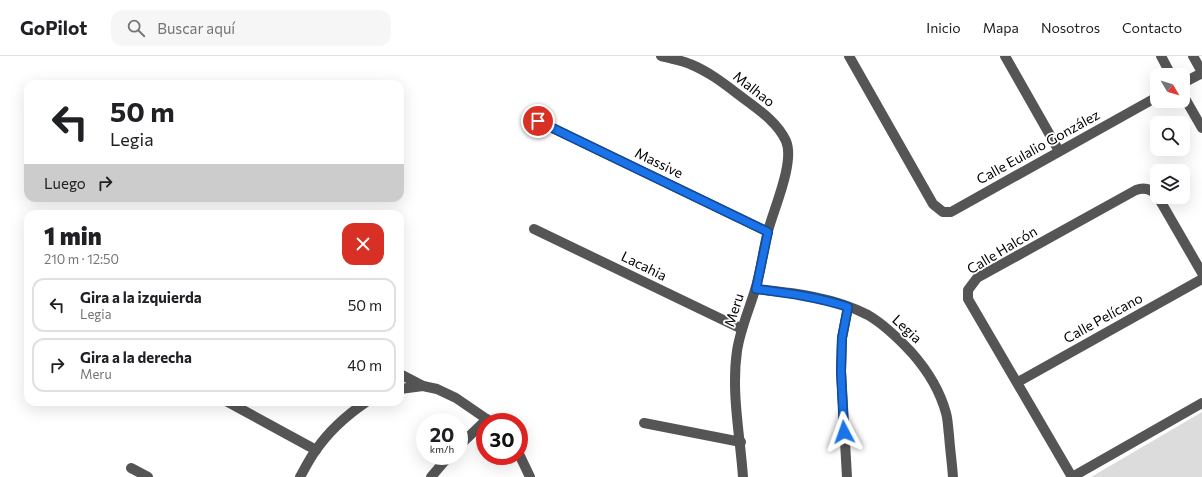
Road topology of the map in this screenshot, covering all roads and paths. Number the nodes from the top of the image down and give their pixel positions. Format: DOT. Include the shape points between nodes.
graph roads {
  1 [pos="661,56"];
  2 [pos="849,56"];
  3 [pos="1005,56"];
  4 [pos="1161,56"];
  5 [pos="1193,56"];
  6 [pos="1168,68"];
  7 [pos="1202,72"];
  8 [pos="1190,79"];
  9 [pos="1150,101"];
  10 [pos="1190,107"];
  11 [pos="538,121"];
  12 [pos="1202,128"];
  13 [pos="1059,151"];
  14 [pos="788,154"];
  15 [pos="1150,191"];
  16 [pos="1162,204"];
  17 [pos="534,229"];
  18 [pos="768,232"];
  19 [pos="1202,273"];
  20 [pos="1202,279"];
  21 [pos="756,289"];
  22 [pos="848,307"];
  23 [pos="742,329"];
  24 [pos="404,376"];
  25 [pos="1018,382"];
  26 [pos="423,386"];
  27 [pos="404,388"];
  28 [pos="1202,403"];
  29 [pos="235,406"];
  30 [pos="361,406"];
  31 [pos="478,413"];
  32 [pos="644,423"];
  33 [pos="476,431"];
  34 [pos="468,438"];
  35 [pos="741,442"];
  36 [pos="316,450"];
  37 [pos="442,465"];
  38 [pos="525,465"];
  39 [pos="131,468"];
  40 [pos="530,475"];
  41 [pos="148,477"];
  42 [pos="300,477"];
  43 [pos="431,477"];
  44 [pos="743,477"];
  45 [pos="847,477"];
  46 [pos="953,477"];
  47 [pos="1072,477"];
  1 -- 14 [label="street, Malhao" via="689,63 700,69 767,116 786,141"];
  2 -- 13 [label="street, Calle Eulalio González" via="933,204 943,212 950,212"];
  3 -- 13 [label="street"];
  4 -- 6 [label="street"];
  5 -- 7 [label="street"];
  7 -- 8 [label="street"];
  9 -- 13 [label="street, Calle Eulalio González"];
  10 -- 12 [label="street"];
  11 -- 18 [label="street, Massive"];
  14 -- 18 [label="street, Meru" via="786,171"];
  15 -- 25 [label="street, Calle Halcón" via="1141,188 1136,190 977,278 971,284 968,299"];
  16 -- 19 [label="street, Calle Halcón"];
  17 -- 23 [label="street, Lacahia"];
  18 -- 21 [label="street, Meru"];
  20 -- 25 [label="street, Calle Pelícano"];
  21 -- 22 [label="street, Legia" via="793,293"];
  21 -- 23 [label="street, Meru"];
  22 -- 45 [label="street" via="842,338 841,371"];
  22 -- 46 [label="street, Legia" via="868,315 885,326 919,361 932,381 947,414"];
  23 -- 35 [label="street, Meru" via="737,350 735,387"];
  24 -- 26 [label="street"];
  25 -- 47 [label="street, Calle Halcón"];
  26 -- 27 [label="street"];
  26 -- 31 [label="street" via="456,398"];
  28 -- 47 [label="street"];
  29 -- 36 [label="street"];
  30 -- 36 [label="street" via="342,421"];
  32 -- 35 [label="street"];
  33 -- 34 [label="street"];
  35 -- 44 [label="street, Meru"];
  36 -- 42 [label="street"];
  37 -- 43 [label="street"];
  38 -- 40 [label="street"];
  39 -- 41 [label="street"];
}
